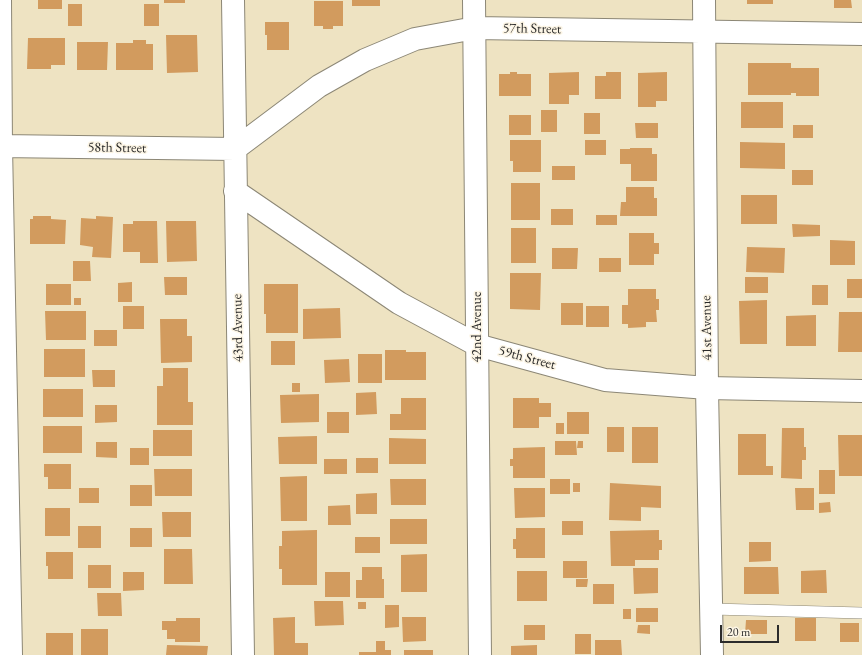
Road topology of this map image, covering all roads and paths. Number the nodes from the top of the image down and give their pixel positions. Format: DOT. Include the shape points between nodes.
graph roads {
  1 [pos="0,0"];
  2 [pos="233,0"];
  3 [pos="474,0"];
  4 [pos="704,0"];
  5 [pos="475,28"];
  6 [pos="704,31"];
  7 [pos="862,34"];
  8 [pos="1,146"];
  9 [pos="234,149"];
  10 [pos="235,191"];
  11 [pos="478,345"];
  12 [pos="707,388"];
  13 [pos="862,391"];
  14 [pos="712,609"];
  15 [pos="862,613"];
  16 [pos="11,655"];
  17 [pos="243,655"];
  18 [pos="480,655"];
  19 [pos="712,655"];
  1 -- 8 [label="street"];
  2 -- 9 [label="street, 43rd Avenue"];
  3 -- 5 [label="street, 42nd Avenue"];
  4 -- 6 [label="street, 41st Avenue"];
  5 -- 6 [label="street, 57th Street"];
  5 -- 9 [label="street, 57th Street" via="415,39 365,60 319,86"];
  5 -- 11 [label="street, 42nd Avenue"];
  6 -- 7 [label="street, 57th Street"];
  6 -- 12 [label="street, 41st Avenue"];
  8 -- 9 [label="street, 58th Street"];
  8 -- 16 [label="street"];
  9 -- 10 [label="street, 43rd Avenue"];
  10 -- 11 [label="street, 59th Street" via="399,303"];
  10 -- 17 [label="street, 43rd Avenue"];
  11 -- 12 [label="street, 59th Street" via="605,380"];
  11 -- 18 [label="street, 42nd Avenue"];
  12 -- 13 [label="street, 59th Street"];
  12 -- 14 [label="street, 41st Avenue"];
  14 -- 15 [label="lane"];
  14 -- 19 [label="street, 41st Avenue"];
}
